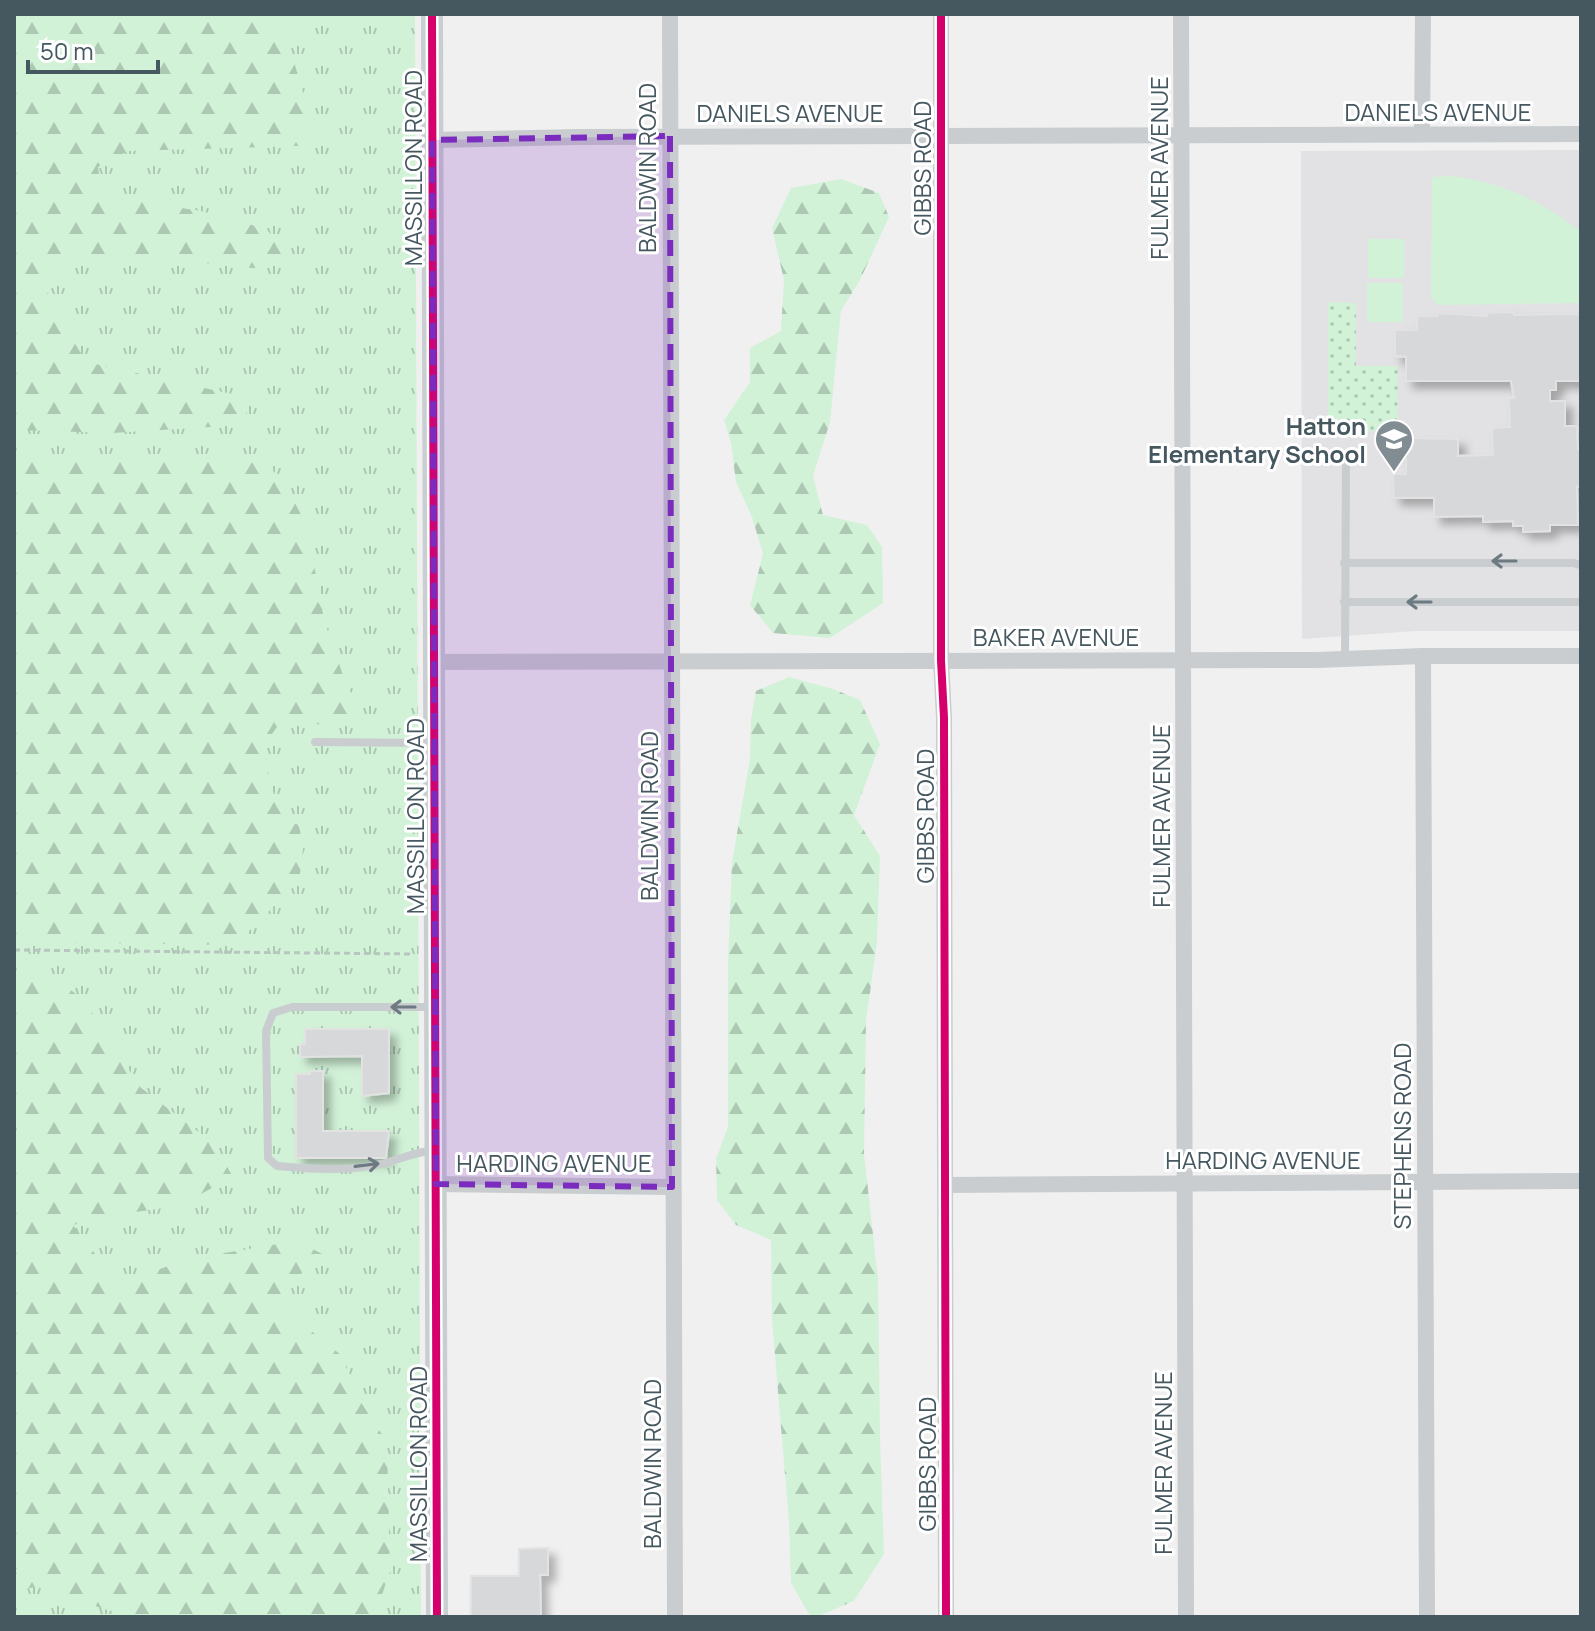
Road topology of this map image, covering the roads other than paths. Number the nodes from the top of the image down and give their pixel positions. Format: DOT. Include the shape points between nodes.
graph roads {
  1 [pos="432,14"];
  2 [pos="670,14"];
  3 [pos="941,14"];
  4 [pos="1181,14"];
  5 [pos="1423,14"];
  6 [pos="1422,134"];
  7 [pos="1581,134"];
  8 [pos="1182,135"];
  9 [pos="670,136"];
  10 [pos="941,136"];
  11 [pos="432,140"];
  12 [pos="1346,461"];
  13 [pos="1344,563"];
  14 [pos="1581,565"];
  15 [pos="1344,602"];
  16 [pos="1581,602"];
  17 [pos="1423,656"];
  18 [pos="1581,656"];
  19 [pos="1345,659"];
  20 [pos="672,660"];
  21 [pos="941,660"];
  22 [pos="1184,660"];
  23 [pos="434,662"];
  24 [pos="315,742"];
  25 [pos="434,743"];
  26 [pos="435,1007"];
  27 [pos="436,1150"];
  28 [pos="1581,1181"];
  29 [pos="1426,1182"];
  30 [pos="1185,1183"];
  31 [pos="436,1184"];
  32 [pos="946,1185"];
  33 [pos="672,1187"];
  34 [pos="437,1617"];
  35 [pos="675,1617"];
  36 [pos="946,1617"];
  37 [pos="1186,1617"];
  38 [pos="1427,1617"];
  1 -- 11 [label="street, MASSILLON ROAD"];
  2 -- 9 [label="street, BALDWIN ROAD"];
  3 -- 10 [label="street, GIBBS ROAD"];
  4 -- 8 [label="street, FULMER AVENUE"];
  5 -- 6 [label="street"];
  6 -- 7 [label="street, DANIELS AVENUE"];
  6 -- 8 [label="street, DANIELS AVENUE"];
  8 -- 10 [label="street, DANIELS AVENUE"];
  8 -- 22 [label="street, FULMER AVENUE"];
  9 -- 10 [label="street, DANIELS AVENUE"];
  9 -- 11 [label="street, DANIELS AVENUE"];
  9 -- 20 [label="street, BALDWIN ROAD"];
  10 -- 21 [label="street, GIBBS ROAD"];
  11 -- 23 [label="street, MASSILLON ROAD"];
  12 -- 13 [label="lane"];
  14 -- 13 [label="lane, one-way"];
  13 -- 15 [label="lane"];
  16 -- 15 [label="lane, one-way"];
  15 -- 19 [label="lane"];
  17 -- 18 [label="street, BAKER AVENUE"];
  17 -- 19 [label="street, BAKER AVENUE"];
  17 -- 29 [label="street, STEPHENS ROAD"];
  19 -- 22 [label="street, BAKER AVENUE"];
  20 -- 21 [label="street, BAKER AVENUE"];
  20 -- 23 [label="street, BAKER AVENUE"];
  20 -- 33 [label="street, BALDWIN ROAD"];
  21 -- 22 [label="street, BAKER AVENUE"];
  21 -- 32 [label="street, GIBBS ROAD"];
  22 -- 30 [label="street, FULMER AVENUE"];
  23 -- 25 [label="street, MASSILLON ROAD"];
  24 -- 25 [label="lane"];
  25 -- 26 [label="street, MASSILLON ROAD"];
  26 -- 27 [label="street, MASSILLON ROAD"];
  26 -- 27 [label="lane, one-way" via="292,1007 273,1013 266,1031 268,1158 277,1166 357,1167"];
  27 -- 31 [label="street, MASSILLON ROAD"];
  28 -- 29 [label="street, HARDING AVENUE"];
  29 -- 30 [label="street, HARDING AVENUE"];
  29 -- 38 [label="street, STEPHENS ROAD"];
  30 -- 32 [label="street, HARDING AVENUE"];
  30 -- 37 [label="street, FULMER AVENUE"];
  31 -- 33 [label="street, HARDING AVENUE"];
  31 -- 34 [label="street, MASSILLON ROAD"];
  32 -- 36 [label="street, GIBBS ROAD"];
  33 -- 35 [label="street, BALDWIN ROAD"];
}
